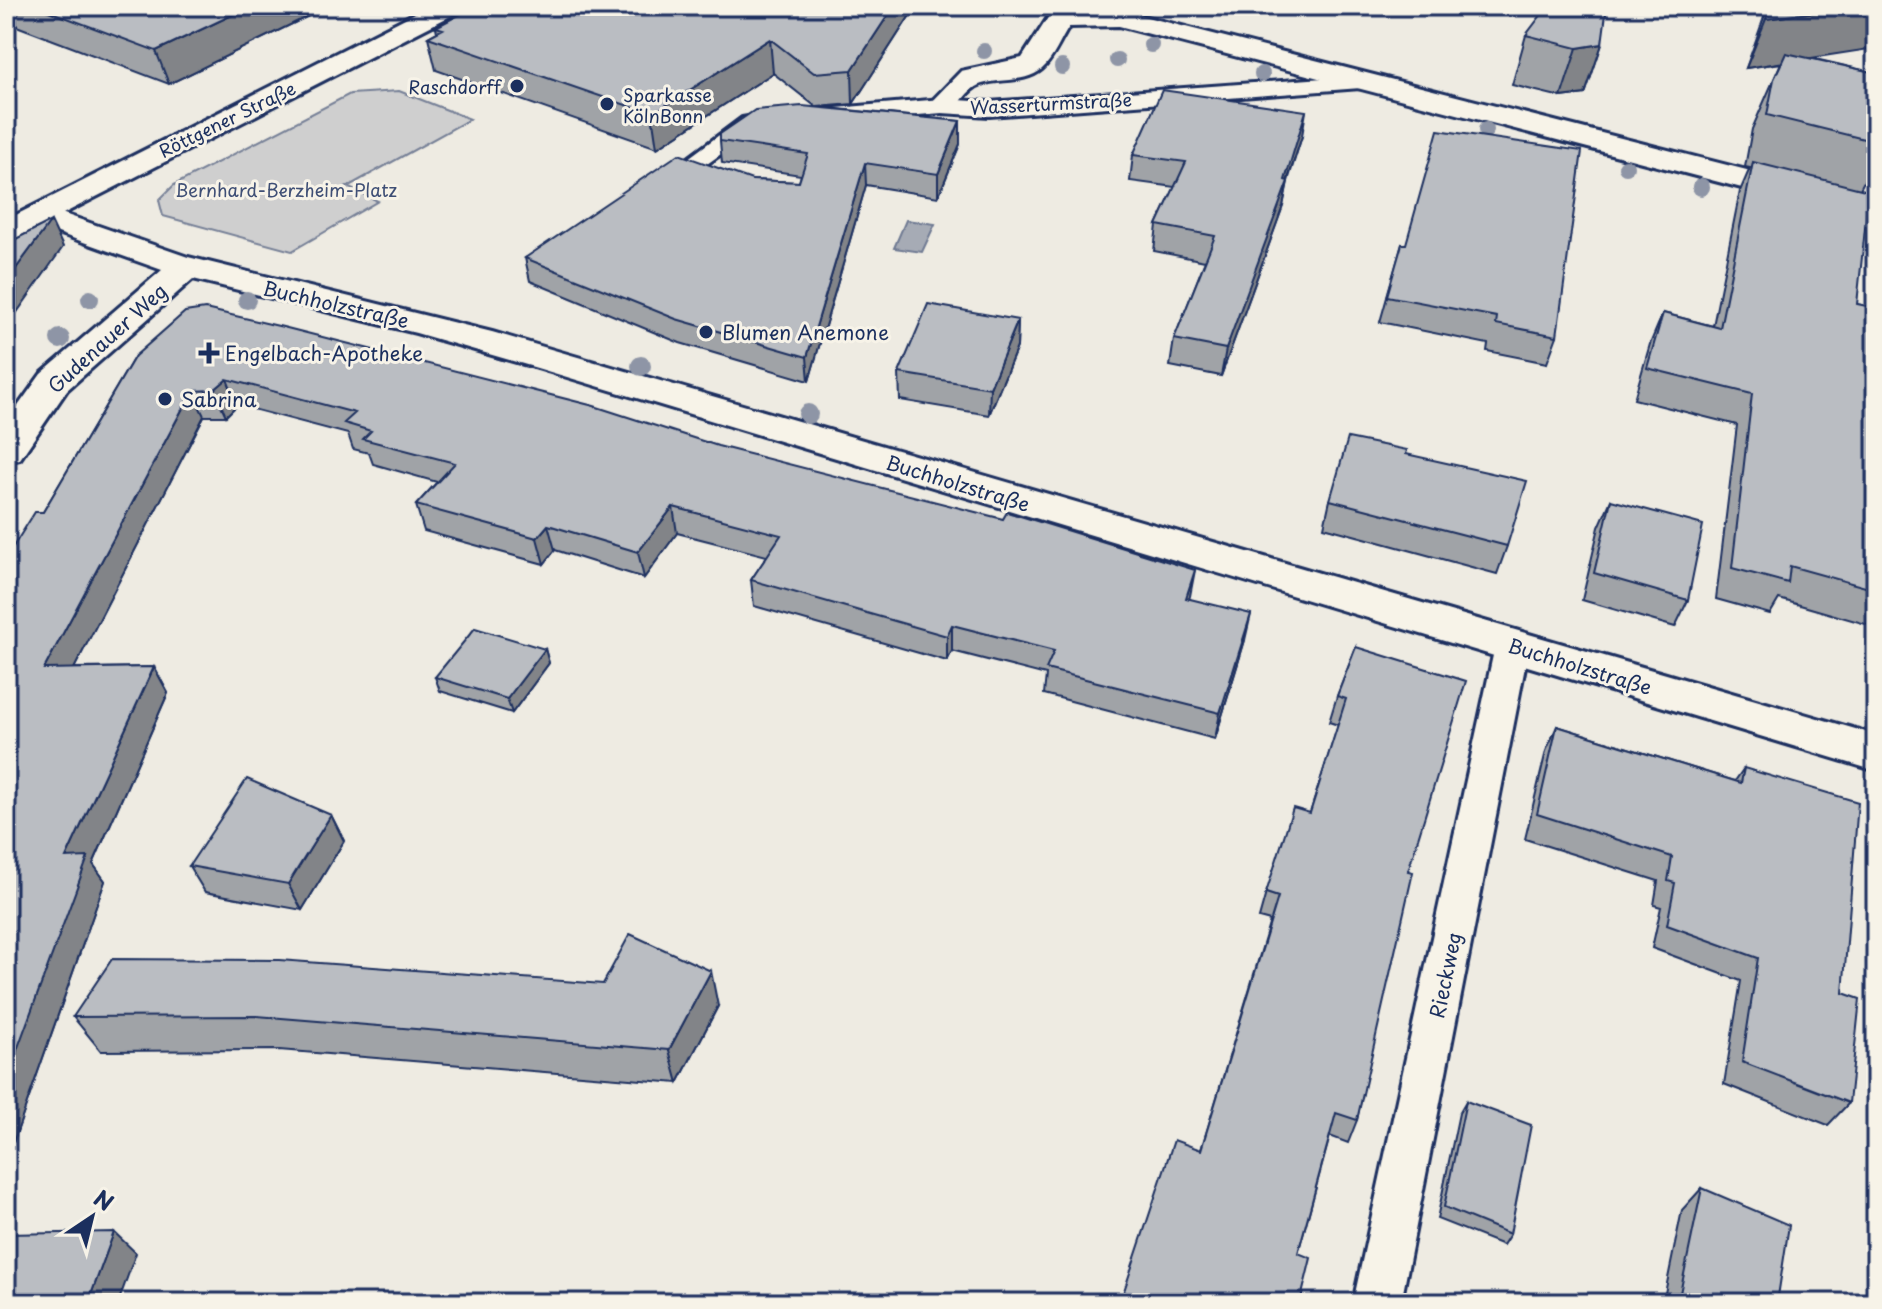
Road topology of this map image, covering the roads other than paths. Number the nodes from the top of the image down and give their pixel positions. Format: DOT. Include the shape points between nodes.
graph roads {
  1 [pos="449,6"];
  2 [pos="1366,82"];
  3 [pos="942,106"];
  4 [pos="699,159"];
  5 [pos="1876,213"];
  6 [pos="41,216"];
  7 [pos="6,233"];
  8 [pos="185,268"];
  9 [pos="6,450"];
  10 [pos="1512,646"];
  11 [pos="1876,753"];
  12 [pos="1377,1303"];
  1 -- 6 [label="street, Röttgener Straße"];
  2 -- 3 [label="lane, Wasserturmstraße" via="989,109"];
  2 -- 3 [label="street, Wasserturmstraße" via="1119,18 1060,19 1032,64 971,77"];
  2 -- 5 [label="street, Wasserturmstraße"];
  3 -- 4 [label="lane, Wasserturmstraße" via="750,123"];
  6 -- 7 [label="street, Röttgener Straße"];
  6 -- 8 [label="street, Buchholzstraße" via="98,241"];
  8 -- 9 [label="street, Gudenauer Weg" via="54,382"];
  8 -- 10 [label="street, Buchholzstraße" via="535,356"];
  10 -- 11 [label="street, Buchholzstraße"];
  10 -- 12 [label="lane, Rieckweg"];
}
